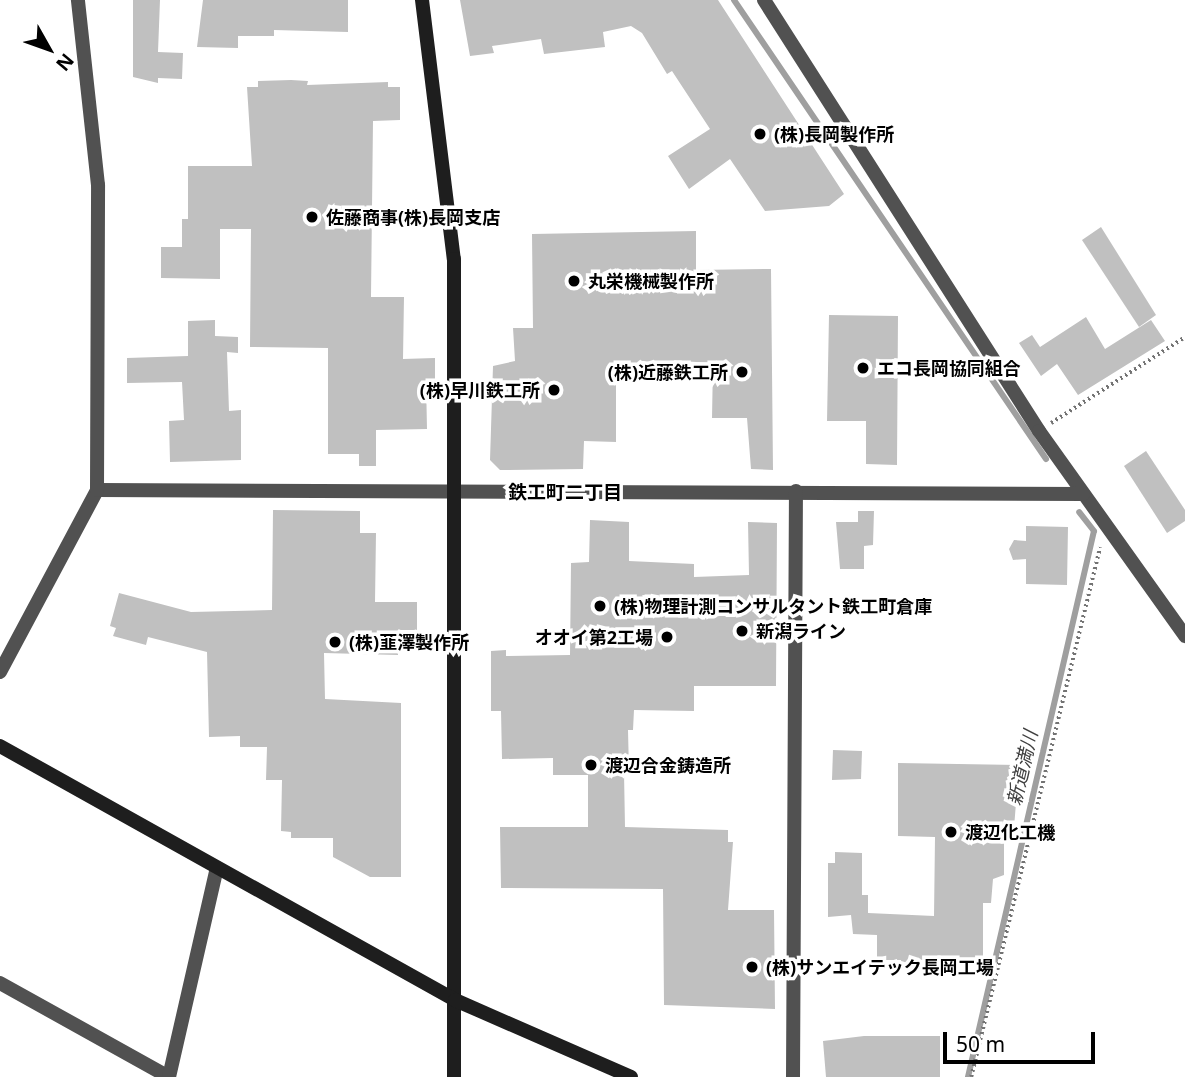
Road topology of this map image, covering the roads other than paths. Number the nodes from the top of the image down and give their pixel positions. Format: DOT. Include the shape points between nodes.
graph roads {
  1 [pos="78,0"];
  2 [pos="422,0"];
  3 [pos="764,0"];
  4 [pos="97,490"];
  5 [pos="457,491"];
  6 [pos="796,491"];
  7 [pos="1083,494"];
  8 [pos="1185,636"];
  9 [pos="0,672"];
  10 [pos="0,746"];
  11 [pos="217,867"];
  12 [pos="0,983"];
  13 [pos="456,1000"];
  14 [pos="169,1077"];
  15 [pos="454,1077"];
  16 [pos="631,1077"];
  17 [pos="793,1077"];
  1 -- 4 [label="street" via="98,186"];
  2 -- 5 [label="street" via="454,259"];
  3 -- 7 [label="street"];
  4 -- 5 [label="street"];
  4 -- 9 [label="street"];
  5 -- 6 [label="street"];
  5 -- 13 [label="street"];
  6 -- 7 [label="street"];
  6 -- 17 [label="street"];
  7 -- 8 [label="street"];
  10 -- 11 [label="street"];
  11 -- 13 [label="street"];
  11 -- 14 [label="street"];
  12 -- 14 [label="street"];
  13 -- 15 [label="street"];
  13 -- 16 [label="street"];
}
